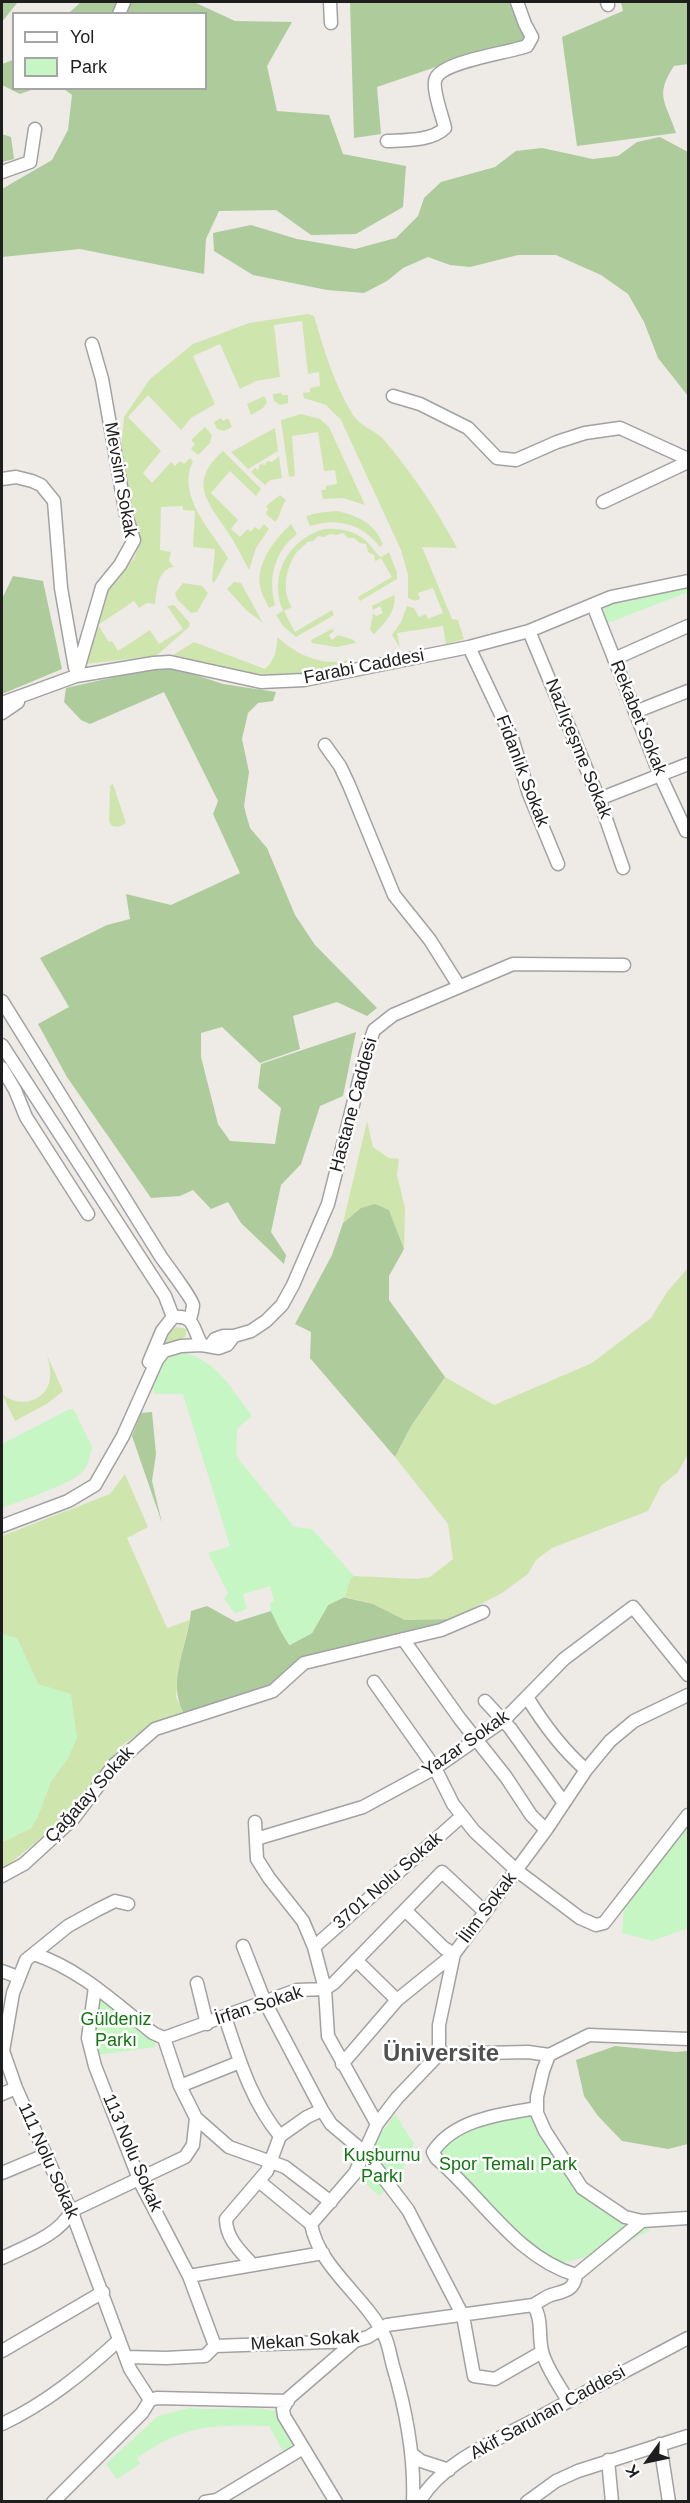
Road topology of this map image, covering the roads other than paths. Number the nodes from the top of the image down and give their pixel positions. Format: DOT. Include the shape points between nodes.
graph roads {
  1 [pos="330,2"];
  2 [pos="517,2"];
  3 [pos="331,23"];
  4 [pos="34,129"];
  5 [pos="387,141"];
  6 [pos="2,172"];
  7 [pos="92,344"];
  8 [pos="393,396"];
  9 [pos="688,460"];
  10 [pos="2,479"];
  11 [pos="603,502"];
  12 [pos="687,582"];
  13 [pos="593,605"];
  14 [pos="688,626"];
  15 [pos="529,631"];
  16 [pos="469,647"];
  17 [pos="614,659"];
  18 [pos="76,676"];
  19 [pos="688,691"];
  20 [pos="34,692"];
  21 [pos="2,703"];
  22 [pos="635,712"];
  23 [pos="2,713"];
  24 [pos="325,745"];
  25 [pos="688,764"];
  26 [pos="660,775"];
  27 [pos="599,799"];
  28 [pos="686,831"];
  29 [pos="558,864"];
  30 [pos="623,868"];
  31 [pos="624,965"];
  32 [pos="459,986"];
  33 [pos="2,1001"];
  34 [pos="2,1045"];
  35 [pos="2,1068"];
  36 [pos="88,1214"];
  37 [pos="190,1319"];
  38 [pos="170,1320"];
  39 [pos="195,1334"];
  40 [pos="185,1345"];
  41 [pos="206,1345"];
  42 [pos="2,1519"];
  43 [pos="2,1526"];
  44 [pos="483,1612"];
  45 [pos="403,1639"];
  46 [pos="688,1675"];
  47 [pos="374,1682"];
  48 [pos="688,1695"];
  49 [pos="527,1697"];
  50 [pos="485,1701"];
  51 [pos="504,1720"];
  52 [pos="477,1738"];
  53 [pos="435,1768"];
  54 [pos="586,1770"];
  55 [pos="564,1803"];
  56 [pos="688,1815"];
  57 [pos="462,1816"];
  58 [pos="255,1822"];
  59 [pos="546,1830"];
  60 [pos="256,1839"];
  61 [pos="516,1870"];
  62 [pos="2,1876"];
  63 [pos="128,1904"];
  64 [pos="405,1910"];
  65 [pos="484,1911"];
  66 [pos="243,1946"];
  67 [pos="314,1947"];
  68 [pos="34,1954"];
  69 [pos="454,1954"];
  70 [pos="356,1960"];
  71 [pos="2,1971"];
  72 [pos="18,1977"];
  73 [pos="197,1983"];
  74 [pos="95,1987"];
  75 [pos="325,1989"];
  76 [pos="397,2000"];
  77 [pos="265,2002"];
  78 [pos="225,2017"];
  79 [pos="207,2024"];
  80 [pos="164,2038"];
  81 [pos="688,2039"];
  82 [pos="3,2041"];
  83 [pos="439,2054"];
  84 [pos="549,2055"];
  85 [pos="240,2062"];
  86 [pos="342,2064"];
  87 [pos="180,2086"];
  88 [pos="16,2088"];
  89 [pos="2,2094"];
  90 [pos="537,2108"];
  91 [pos="322,2110"];
  92 [pos="196,2118"];
  93 [pos="377,2124"];
  94 [pos="280,2136"];
  95 [pos="364,2152"];
  96 [pos="45,2154"];
  97 [pos="272,2161"];
  98 [pos="2,2173"];
  99 [pos="139,2178"];
  100 [pos="260,2182"];
  101 [pos="331,2202"];
  102 [pos="71,2211"];
  103 [pos="688,2218"];
  104 [pos="642,2221"];
  105 [pos="310,2224"];
  106 [pos="323,2253"];
  107 [pos="2,2259"];
  108 [pos="252,2265"];
  109 [pos="576,2275"];
  110 [pos="189,2276"];
  111 [pos="103,2292"];
  112 [pos="533,2305"];
  113 [pos="463,2316"];
  114 [pos="380,2329"];
  115 [pos="688,2338"];
  116 [pos="118,2341"];
  117 [pos="355,2341"];
  118 [pos="215,2346"];
  119 [pos="2,2351"];
  120 [pos="542,2352"];
  121 [pos="127,2357"];
  122 [pos="150,2400"];
  123 [pos="288,2401"];
  124 [pos="568,2401"];
  125 [pos="2,2424"];
  126 [pos="688,2436"];
  127 [pos="660,2444"];
  128 [pos="303,2448"];
  129 [pos="412,2454"];
  130 [pos="608,2460"];
  131 [pos="449,2470"];
  132 [pos="213,2501"];
  133 [pos="53,2502"];
  134 [pos="336,2502"];
  135 [pos="413,2502"];
  136 [pos="419,2502"];
  137 [pos="527,2502"];
  138 [pos="612,2502"];
  139 [pos="669,2502"];
  1 -- 3 [label="street"];
  2 -- 5 [label="street" via="532,37 528,46 455,64 442,71 435,86 445,128 440,134"];
  4 -- 6 [label="street" via="30,162"];
  7 -- 18 [label="street, Mevsim Sokak" via="134,540 120,566 102,587"];
  8 -- 9 [label="street" via="420,404 468,428 497,458 516,460 585,433 620,428"];
  9 -- 11 [label="street"];
  10 -- 18 [label="street" via="32,481 54,501 61,588"];
  12 -- 13 [label="street, Farabi Caddesi" via="631,591"];
  13 -- 15 [label="street, Farabi Caddesi"];
  13 -- 17 [label="street, Rekabet Sokak"];
  14 -- 17 [label="street"];
  15 -- 16 [label="street, Farabi Caddesi"];
  15 -- 27 [label="street, Nazlıçeşme Sokak"];
  16 -- 18 [label="street, Farabi Caddesi" via="279,683 239,679 170,662"];
  16 -- 29 [label="street, Fidanlık Sokak" via="512,738"];
  17 -- 22 [label="street, Rekabet Sokak"];
  18 -- 20 [label="street, Farabi Caddesi"];
  19 -- 22 [label="street"];
  20 -- 21 [label="street, Farabi Caddesi"];
  20 -- 23 [label="street, Farabi Caddesi"];
  22 -- 26 [label="street, Rekabet Sokak"];
  24 -- 32 [label="street" via="349,785 394,895 430,940"];
  25 -- 26 [label="street"];
  26 -- 27 [label="street"];
  26 -- 28 [label="street, Rekabet Sokak"];
  27 -- 30 [label="street, Nazlıçeşme Sokak"];
  31 -- 32 [label="street, Hastane Caddesi" via="513,964"];
  32 -- 41 [label="street, Hastane Caddesi" via="393,1015 374,1030 328,1204 293,1285 282,1305 266,1321 251,1331 223,1335"];
  33 -- 37 [label="street" via="161,1257 190,1297 194,1304"];
  34 -- 38 [label="street" via="165,1296"];
  35 -- 36 [label="street" via="26,1117"];
  37 -- 38 [label="street" via="183,1316"];
  37 -- 39 [label="street"];
  38 -- 40 [label="street" via="166,1331 172,1340"];
  38 -- 42 [label="street" via="93,1475 71,1492"];
  39 -- 40 [label="street"];
  39 -- 41 [label="street"];
  40 -- 41 [label="street, Hastane Caddesi"];
  40 -- 43 [label="street" via="160,1355 123,1436 95,1485 68,1501"];
  44 -- 45 [label="street, Çağatay Sokak" via="441,1630"];
  45 -- 52 [label="street"];
  45 -- 62 [label="street, Çağatay Sokak" via="304,1663 273,1691 155,1729 114,1765 73,1819 24,1864"];
  46 -- 49 [label="street, Yazar Sokak" via="633,1607 564,1659"];
  47 -- 53 [label="street"];
  48 -- 54 [label="street, İlim Sokak" via="634,1721 610,1741"];
  49 -- 51 [label="street, Yazar Sokak"];
  49 -- 54 [label="street" via="566,1753"];
  50 -- 51 [label="street"];
  51 -- 52 [label="street, Yazar Sokak"];
  51 -- 55 [label="street"];
  52 -- 53 [label="street, Yazar Sokak"];
  52 -- 59 [label="street"];
  53 -- 57 [label="street"];
  53 -- 60 [label="street, Yazar Sokak" via="363,1807"];
  54 -- 55 [label="street, İlim Sokak"];
  55 -- 59 [label="street, İlim Sokak"];
  56 -- 61 [label="street" via="604,1923 596,1925 580,1918"];
  57 -- 61 [label="street"];
  57 -- 67 [label="street, 3701 Nolu Sokak"];
  58 -- 60 [label="street"];
  59 -- 61 [label="street, İlim Sokak"];
  60 -- 67 [label="street" via="257,1859 303,1921"];
  61 -- 65 [label="street, İlim Sokak"];
  63 -- 68 [label="street, 111 Nolu Sokak" via="115,1901 97,1910 68,1926"];
  64 -- 65 [label="street, İrfan Sokak" via="442,1872"];
  64 -- 69 [label="street"];
  64 -- 70 [label="street, İrfan Sokak"];
  65 -- 69 [label="street, İlim Sokak"];
  66 -- 77 [label="street"];
  67 -- 75 [label="street"];
  68 -- 72 [label="street, 111 Nolu Sokak" via="26,1960"];
  68 -- 74 [label="street" via="55,1961"];
  69 -- 76 [label="street"];
  69 -- 83 [label="street, İlim Sokak" via="439,2025"];
  70 -- 75 [label="street, İrfan Sokak"];
  70 -- 76 [label="street"];
  71 -- 72 [label="street"];
  72 -- 82 [label="street, 111 Nolu Sokak"];
  73 -- 79 [label="street"];
  74 -- 80 [label="street"];
  74 -- 99 [label="street, 113 Nolu Sokak" via="88,2038"];
  75 -- 77 [label="street, İrfan Sokak" via="297,1990"];
  75 -- 86 [label="street" via="328,2036"];
  76 -- 86 [label="street"];
  77 -- 78 [label="street, İrfan Sokak"];
  77 -- 91 [label="street"];
  78 -- 79 [label="street, İrfan Sokak"];
  78 -- 85 [label="street"];
  79 -- 80 [label="street, İrfan Sokak"];
  80 -- 87 [label="street"];
  81 -- 84 [label="street" via="589,2036"];
  82 -- 88 [label="street, 111 Nolu Sokak"];
  83 -- 84 [label="street"];
  83 -- 93 [label="street"];
  84 -- 90 [label="street"];
  85 -- 87 [label="street"];
  85 -- 94 [label="street" via="265,2117"];
  86 -- 93 [label="street"];
  87 -- 92 [label="street"];
  88 -- 89 [label="street"];
  88 -- 96 [label="street, 111 Nolu Sokak"];
  90 -- 104 [label="street" via="545,2131 582,2188 625,2217"];
  90 -- 109 [label="street" via="475,2121 445,2139 433,2152 532,2250 545,2261"];
  91 -- 94 [label="street"];
  91 -- 95 [label="street" via="331,2124"];
  92 -- 97 [label="street" via="229,2147"];
  92 -- 99 [label="street" via="193,2145 185,2157"];
  93 -- 95 [label="street"];
  94 -- 97 [label="street"];
  95 -- 101 [label="street" via="355,2173"];
  95 -- 113 [label="street" via="408,2210"];
  96 -- 98 [label="street"];
  96 -- 102 [label="street, 111 Nolu Sokak"];
  97 -- 100 [label="street"];
  97 -- 101 [label="street"];
  99 -- 102 [label="street"];
  99 -- 110 [label="street, 113 Nolu Sokak"];
  100 -- 105 [label="street"];
  100 -- 108 [label="street" via="226,2219 233,2242"];
  101 -- 105 [label="street"];
  102 -- 107 [label="street" via="68,2219 52,2232"];
  102 -- 111 [label="street, 111 Nolu Sokak"];
  103 -- 104 [label="street"];
  104 -- 109 [label="street, Mekan Sokak"];
  105 -- 106 [label="street"];
  106 -- 108 [label="street"];
  106 -- 114 [label="street"];
  108 -- 110 [label="street"];
  109 -- 112 [label="street, Mekan Sokak" via="569,2289"];
  110 -- 118 [label="street, 113 Nolu Sokak"];
  111 -- 116 [label="street, 111 Nolu Sokak"];
  111 -- 119 [label="street"];
  112 -- 113 [label="street, Mekan Sokak"];
  112 -- 120 [label="street"];
  113 -- 114 [label="street, Mekan Sokak"];
  113 -- 120 [label="street" via="474,2376 495,2379"];
  114 -- 117 [label="street, Mekan Sokak"];
  114 -- 129 [label="street" via="405,2408"];
  115 -- 124 [label="street, Akif Saruhan Caddesi"];
  116 -- 121 [label="street, 111 Nolu Sokak"];
  116 -- 125 [label="street" via="76,2377"];
  117 -- 118 [label="street, Mekan Sokak"];
  117 -- 123 [label="street"];
  118 -- 121 [label="street" via="205,2356"];
  120 -- 124 [label="street"];
  121 -- 122 [label="street, 111 Nolu Sokak" via="130,2369"];
  122 -- 123 [label="street"];
  122 -- 133 [label="street" via="142,2413"];
  123 -- 128 [label="street" via="284,2416"];
  124 -- 131 [label="street, Akif Saruhan Caddesi"];
  126 -- 127 [label="street"];
  127 -- 130 [label="street"];
  127 -- 139 [label="street"];
  128 -- 132 [label="street"];
  128 -- 134 [label="street"];
  129 -- 131 [label="street"];
  129 -- 135 [label="street"];
  130 -- 137 [label="street" via="556,2481"];
  130 -- 138 [label="street"];
  131 -- 136 [label="street, Akif Saruhan Caddesi" via="426,2489"];
}
